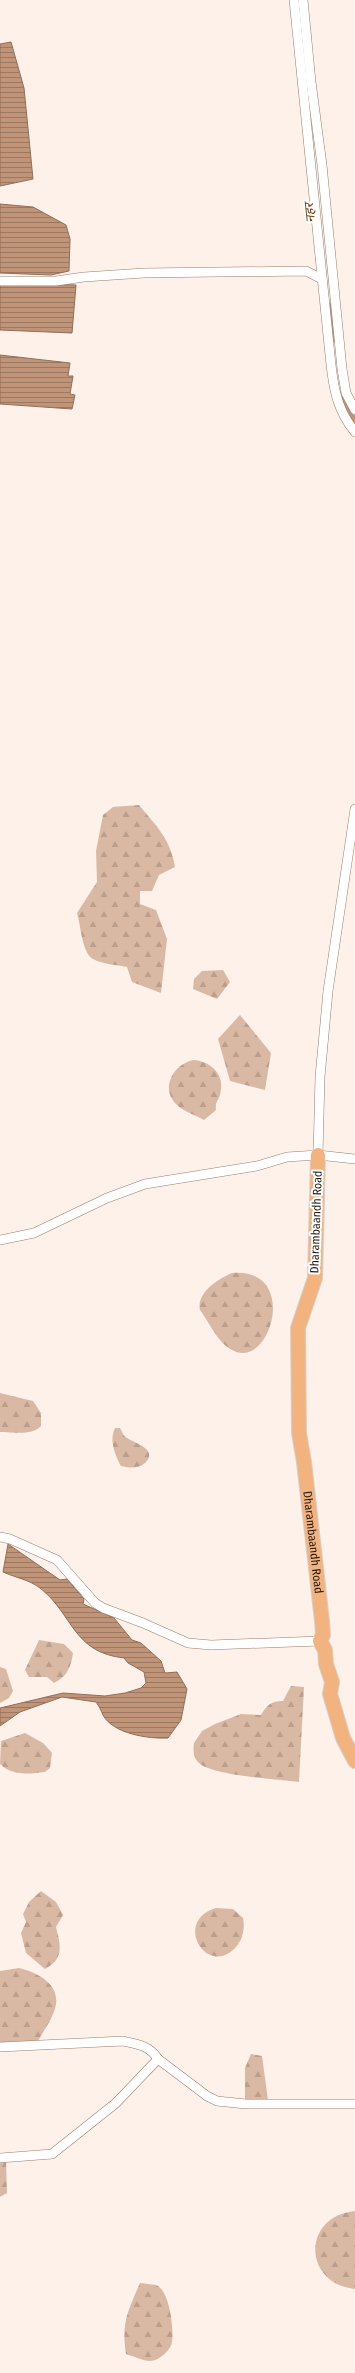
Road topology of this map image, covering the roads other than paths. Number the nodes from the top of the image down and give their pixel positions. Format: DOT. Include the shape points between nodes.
graph roads {
  1 [pos="294,0"];
  2 [pos="304,0"];
  3 [pos="322,279"];
  4 [pos="0,281"];
  5 [pos="355,410"];
  6 [pos="355,432"];
  7 [pos="355,809"];
  8 [pos="318,1155"];
  9 [pos="355,1159"];
  10 [pos="0,1240"];
  11 [pos="0,1537"];
  12 [pos="320,1641"];
  13 [pos="355,1761"];
  14 [pos="0,2047"];
  15 [pos="158,2059"];
  16 [pos="355,2104"];
  17 [pos="0,2158"];
  1 -- 3 [label="street"];
  2 -- 5 [label="street" via="342,369 346,393"];
  3 -- 4 [label="street" via="306,271 144,273 56,281"];
  3 -- 6 [label="street" via="335,398 345,420"];
  7 -- 8 [label="street" via="328,991 320,1077"];
  8 -- 9 [label="street"];
  8 -- 10 [label="street, Dharambaandh Road" via="287,1157 257,1166 145,1184 106,1198 34,1233"];
  8 -- 12 [label="main road, Dharambaandh Road" via="315,1278 298,1328 299,1433 322,1621 323,1635"];
  11 -- 12 [label="street" via="57,1560 95,1603 103,1608 188,1643 210,1645"];
  12 -- 13 [label="main road, Dharambaandh Road" via="325,1650 326,1664 332,1682 330,1694 343,1738"];
  14 -- 15 [label="street" via="123,2041 140,2044 154,2052"];
  15 -- 16 [label="street" via="217,2101 246,2104"];
  15 -- 17 [label="street" via="116,2103 52,2154"];
}
